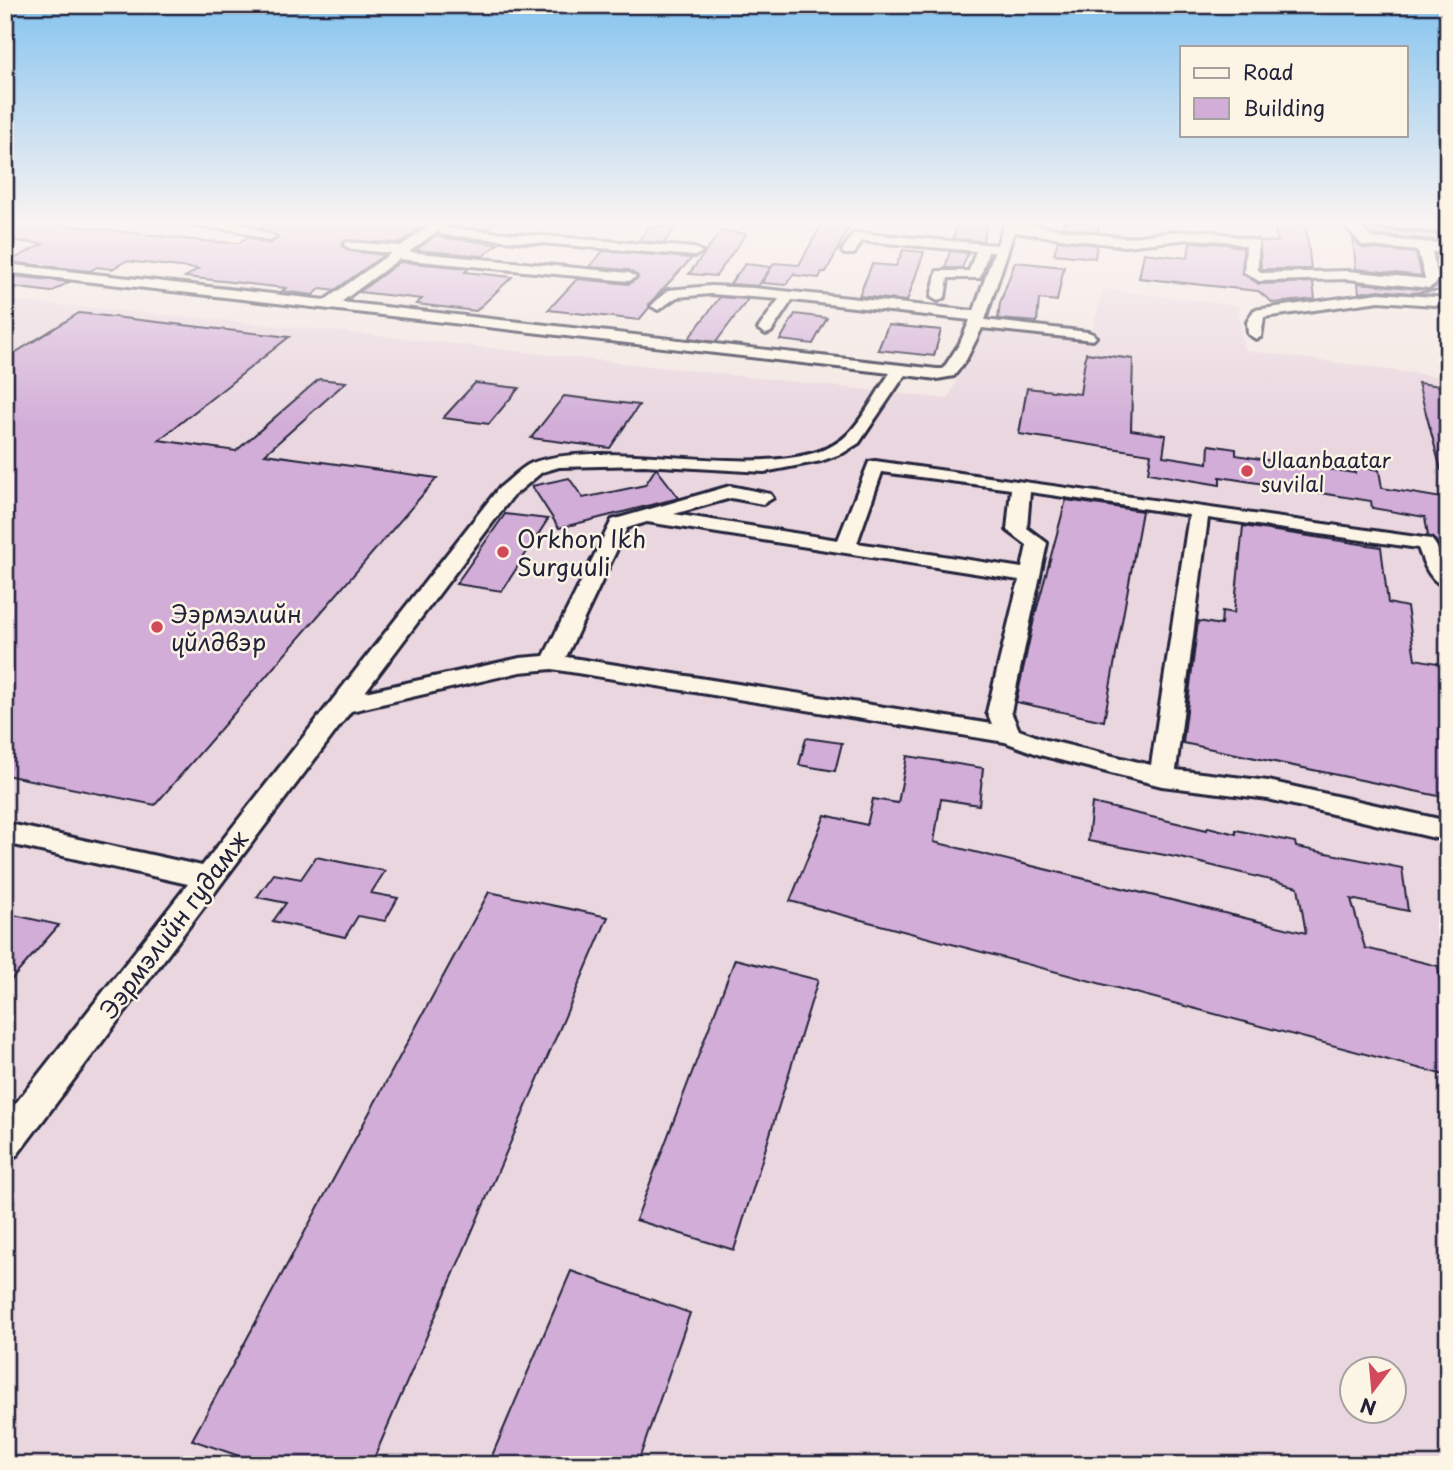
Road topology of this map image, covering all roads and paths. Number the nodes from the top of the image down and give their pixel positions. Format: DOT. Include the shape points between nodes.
graph roads {
  1 [pos="196,291"];
  2 [pos="347,291"];
  3 [pos="701,291"];
  4 [pos="719,291"];
  5 [pos="939,291"];
  6 [pos="986,291"];
  7 [pos="788,296"];
  8 [pos="938,297"];
  9 [pos="1448,302"];
  10 [pos="326,306"];
  11 [pos="658,306"];
  12 [pos="976,319"];
  13 [pos="766,329"];
  14 [pos="1256,334"];
  15 [pos="1088,337"];
  16 [pos="899,372"];
  17 [pos="1021,485"];
  18 [pos="762,498"];
  19 [pos="1199,510"];
  20 [pos="647,516"];
  21 [pos="845,547"];
  22 [pos="1031,576"];
  23 [pos="1448,581"];
  24 [pos="552,662"];
  25 [pos="342,705"];
  26 [pos="1009,735"];
  27 [pos="1162,777"];
  28 [pos="1448,831"];
  29 [pos="5,833"];
  30 [pos="208,878"];
  31 [pos="5,1144"];
  1 -- 10 [label="street"];
  2 -- 10 [label="street"];
  3 -- 11 [label="street" via="678,292"];
  4 -- 7 [label="street"];
  5 -- 8 [label="street"];
  6 -- 12 [label="street"];
  7 -- 12 [label="street"];
  7 -- 13 [label="street"];
  9 -- 14 [label="street" via="1379,297 1259,313 1254,322"];
  10 -- 16 [label="street"];
  12 -- 15 [label="street"];
  12 -- 16 [label="street" via="948,373"];
  16 -- 25 [label="street, Ээрмэлийн гудамж" via="853,439 815,457 764,467 597,460 536,468 505,493"];
  17 -- 19 [label="street"];
  17 -- 21 [label="street" via="875,466"];
  17 -- 22 [label="street" via="1017,530 1037,543"];
  18 -- 20 [label="street" via="730,492"];
  19 -- 23 [label="street" via="1424,543 1432,564"];
  19 -- 27 [label="street"];
  20 -- 21 [label="street"];
  20 -- 24 [label="street" via="620,524"];
  21 -- 22 [label="street"];
  22 -- 26 [label="street" via="999,712"];
  24 -- 25 [label="street"];
  24 -- 26 [label="street"];
  25 -- 30 [label="street, Ээрмэлийн гудамж"];
  26 -- 27 [label="street"];
  27 -- 28 [label="street" via="1268,790"];
  29 -- 30 [label="street"];
  30 -- 31 [label="street, Ээрмэлийн гудамж"];
}
